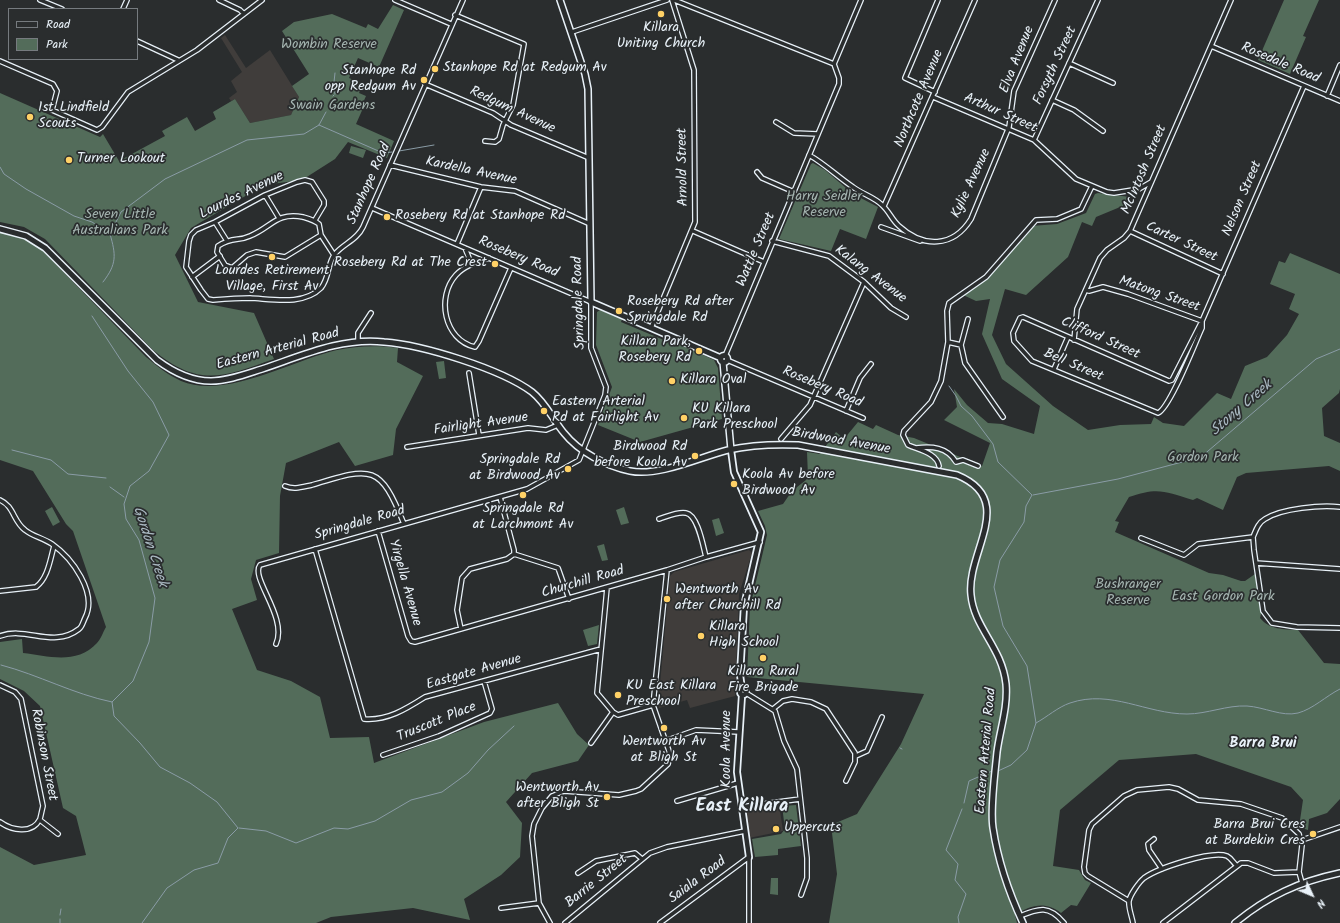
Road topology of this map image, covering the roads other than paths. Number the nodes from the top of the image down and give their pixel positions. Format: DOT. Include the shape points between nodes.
graph roads {
  1 [pos="40,0"];
  2 [pos="218,0"];
  3 [pos="262,0"];
  4 [pos="395,0"];
  5 [pos="463,0"];
  6 [pos="560,0"];
  7 [pos="667,0"];
  8 [pos="673,0"];
  9 [pos="861,0"];
  10 [pos="938,0"];
  11 [pos="975,0"];
  12 [pos="1055,0"];
  13 [pos="1098,0"];
  14 [pos="1231,0"];
  15 [pos="60,8"];
  16 [pos="244,14"];
  17 [pos="455,15"];
  18 [pos="451,24"];
  19 [pos="572,32"];
  20 [pos="138,41"];
  21 [pos="1211,46"];
  22 [pos="178,60"];
  23 [pos="0,61"];
  24 [pos="1069,63"];
  25 [pos="834,64"];
  26 [pos="1340,65"];
  27 [pos="1113,83"];
  28 [pos="425,84"];
  29 [pos="1304,86"];
  30 [pos="935,92"];
  31 [pos="1327,96"];
  32 [pos="933,97"];
  33 [pos="1052,100"];
  34 [pos="1340,101"];
  35 [pos="505,120"];
  36 [pos="776,122"];
  37 [pos="1009,129"];
  38 [pos="1103,131"];
  39 [pos="818,134"];
  40 [pos="1034,140"];
  41 [pos="485,141"];
  42 [pos="809,155"];
  43 [pos="589,158"];
  44 [pos="390,165"];
  45 [pos="757,172"];
  46 [pos="1152,181"];
  47 [pos="1092,186"];
  48 [pos="481,187"];
  49 [pos="1138,189"];
  50 [pos="1147,191"];
  51 [pos="794,192"];
  52 [pos="265,194"];
  53 [pos="884,206"];
  54 [pos="372,208"];
  55 [pos="279,218"];
  56 [pos="315,220"];
  57 [pos="215,222"];
  58 [pos="590,224"];
  59 [pos="881,227"];
  60 [pos="0,229"];
  61 [pos="693,231"];
  62 [pos="1130,231"];
  63 [pos="321,235"];
  64 [pos="227,240"];
  65 [pos="772,241"];
  66 [pos="923,241"];
  67 [pos="456,244"];
  68 [pos="465,248"];
  69 [pos="334,255"];
  70 [pos="220,256"];
  71 [pos="489,258"];
  72 [pos="764,262"];
  73 [pos="466,267"];
  74 [pos="511,268"];
  75 [pos="1223,274"];
  76 [pos="192,277"];
  77 [pos="864,282"];
  78 [pos="1086,290"];
  79 [pos="591,302"];
  80 [pos="371,313"];
  81 [pos="906,317"];
  82 [pos="1023,318"];
  83 [pos="968,319"];
  84 [pos="1202,321"];
  85 [pos="651,328"];
  86 [pos="1068,337"];
  87 [pos="1074,340"];
  88 [pos="358,342"];
  89 [pos="948,342"];
  90 [pos="961,345"];
  91 [pos="724,359"];
  92 [pos="871,364"];
  93 [pos="1054,369"];
  94 [pos="468,373"];
  95 [pos="1169,382"];
  96 [pos="813,398"];
  97 [pos="846,411"];
  98 [pos="1155,413"];
  99 [pos="1003,416"];
  100 [pos="864,418"];
  101 [pos="558,425"];
  102 [pos="479,435"];
  103 [pos="781,439"];
  104 [pos="407,447"];
  105 [pos="915,448"];
  106 [pos="582,450"];
  107 [pos="731,450"];
  108 [pos="939,466"];
  109 [pos="978,466"];
  110 [pos="911,467"];
  111 [pos="286,486"];
  112 [pos="500,497"];
  113 [pos="0,500"];
  114 [pos="1340,507"];
  115 [pos="659,519"];
  116 [pos="404,524"];
  117 [pos="378,531"];
  118 [pos="1253,537"];
  119 [pos="1141,538"];
  120 [pos="760,542"];
  121 [pos="54,546"];
  122 [pos="315,549"];
  123 [pos="514,554"];
  124 [pos="706,557"];
  125 [pos="1256,563"];
  126 [pos="1340,569"];
  127 [pos="667,570"];
  128 [pos="607,588"];
  129 [pos="0,591"];
  130 [pos="569,598"];
  131 [pos="1340,628"];
  132 [pos="461,629"];
  133 [pos="0,636"];
  134 [pos="411,641"];
  135 [pos="276,644"];
  136 [pos="601,649"];
  137 [pos="484,681"];
  138 [pos="0,685"];
  139 [pos="743,692"];
  140 [pos="653,705"];
  141 [pos="773,709"];
  142 [pos="613,712"];
  143 [pos="882,717"];
  144 [pos="739,732"];
  145 [pos="665,741"];
  146 [pos="591,742"];
  147 [pos="383,755"];
  148 [pos="856,756"];
  149 [pos="846,781"];
  150 [pos="738,783"];
  151 [pos="800,799"];
  152 [pos="677,801"];
  153 [pos="742,808"];
  154 [pos="40,820"];
  155 [pos="0,822"];
  156 [pos="1340,827"];
  157 [pos="745,831"];
  158 [pos="58,834"];
  159 [pos="1154,840"];
  160 [pos="1302,840"];
  161 [pos="750,857"];
  162 [pos="642,859"];
  163 [pos="1236,865"];
  164 [pos="1162,869"];
  165 [pos="1299,872"];
  166 [pos="578,873"];
  167 [pos="1340,873"];
  168 [pos="1302,883"];
  169 [pos="801,895"];
  170 [pos="1129,902"];
  171 [pos="540,903"];
  172 [pos="501,908"];
  173 [pos="1020,916"];
  174 [pos="550,923"];
  175 [pos="565,923"];
  176 [pos="660,923"];
  177 [pos="749,923"];
  178 [pos="1023,923"];
  179 [pos="1064,923"];
  180 [pos="1133,923"];
  181 [pos="1163,923"];
  182 [pos="1235,923"];
  1 -- 15 [label="street"];
  2 -- 16 [label="street"];
  3 -- 16 [label="street"];
  4 -- 18 [label="street"];
  5 -- 17 [label="street, Stanhope Road"];
  6 -- 19 [label="main road, Springdale Road"];
  7 -- 19 [label="street"];
  8 -- 25 [label="street"];
  8 -- 61 [label="street, Arnold Street" via="694,70"];
  9 -- 25 [label="street"];
  10 -- 30 [label="street" via="905,78"];
  11 -- 30 [label="street, Northcote Avenue"];
  12 -- 37 [label="street, Elva Avenue" via="1014,91"];
  13 -- 24 [label="street, Forsyth Street"];
  14 -- 21 [label="street, McIntosh Street"];
  16 -- 22 [label="street" via="197,50"];
  17 -- 18 [label="street, Stanhope Road"];
  17 -- 35 [label="street" via="524,44 512,105"];
  18 -- 28 [label="street, Stanhope Road"];
  19 -- 43 [label="main road, Springdale Road" via="588,90"];
  20 -- 22 [label="street"];
  21 -- 29 [label="street, Rosedale Road"];
  21 -- 46 [label="street, McIntosh Street"];
  22 -- 23 [label="street" via="128,92 97,130 52,110 57,91 52,84"];
  24 -- 27 [label="street"];
  24 -- 33 [label="street, Forsyth Street"];
  25 -- 39 [label="street, Wattle Street" via="839,84"];
  26 -- 31 [label="street"];
  28 -- 35 [label="street, Redgum Avenue"];
  28 -- 44 [label="street, Stanhope Road"];
  29 -- 31 [label="street, Rosedale Road"];
  29 -- 75 [label="street, Nelson Street"];
  30 -- 32 [label="street, Northcote Avenue"];
  31 -- 34 [label="street, Rosedale Road"];
  32 -- 37 [label="street, Arthur Street"];
  32 -- 53 [label="street, Northcote Avenue"];
  33 -- 38 [label="street" via="1074,110"];
  33 -- 40 [label="street, Forsyth Street"];
  35 -- 41 [label="street" via="498,140"];
  35 -- 43 [label="street, Redgum Avenue"];
  36 -- 39 [label="street" via="794,133"];
  37 -- 40 [label="street, Arthur Street"];
  37 -- 66 [label="street, Kylie Avenue" via="965,228 944,241"];
  39 -- 42 [label="street, Wattle Street"];
  40 -- 47 [label="street, Arthur Street" via="1073,177"];
  42 -- 51 [label="street, Wattle Street"];
  42 -- 53 [label="street"];
  43 -- 58 [label="main road, Springdale Road"];
  44 -- 48 [label="street, Kardella Avenue"];
  44 -- 54 [label="street, Stanhope Road"];
  45 -- 51 [label="street" via="762,178"];
  46 -- 49 [label="street, Arthur Street"];
  46 -- 50 [label="street, McIntosh Street"];
  47 -- 49 [label="street, Arthur Street" via="1110,193"];
  47 -- 89 [label="street" via="1081,209 1057,219 1036,220 986,277 949,303"];
  48 -- 58 [label="street, Kardella Avenue" via="515,191"];
  48 -- 67 [label="street"];
  49 -- 50 [label="street, Arthur Street"];
  50 -- 62 [label="street, McIntosh Street"];
  51 -- 65 [label="street, Wattle Street"];
  52 -- 55 [label="street"];
  52 -- 56 [label="street, Lourdes Avenue" via="297,182 312,182 324,201"];
  52 -- 57 [label="street, Lourdes Avenue"];
  53 -- 66 [label="street" via="903,229"];
  54 -- 67 [label="street, Rosebery Road"];
  54 -- 69 [label="street, Stanhope Road" via="360,234"];
  55 -- 56 [label="street" via="290,215"];
  55 -- 64 [label="street" via="250,236"];
  56 -- 63 [label="street" via="320,224"];
  57 -- 64 [label="street"];
  57 -- 76 [label="street, Lourdes Avenue" via="196,230 191,235 186,267"];
  58 -- 79 [label="main road, Springdale Road"];
  59 -- 66 [label="street, Kylie Avenue"];
  60 -- 88 [label="main road, Eastern Arterial Road" via="26,236 45,248 157,360 183,376 211,381 230,378 316,351"];
  61 -- 72 [label="street"];
  61 -- 85 [label="street, Arnold Street"];
  62 -- 75 [label="street, Carter Street"];
  62 -- 78 [label="street, McIntosh Street" via="1100,258"];
  63 -- 69 [label="street"];
  63 -- 70 [label="street" via="283,258 256,252 230,268"];
  64 -- 70 [label="street" via="217,249"];
  65 -- 72 [label="street, Wattle Street"];
  65 -- 77 [label="street, Kalang Avenue" via="829,256"];
  67 -- 68 [label="street, Rosebery Road"];
  68 -- 71 [label="street, Rosebery Road"];
  68 -- 73 [label="street" via="469,258"];
  69 -- 76 [label="street, Lourdes Avenue" via="324,284 316,292 293,300 208,299"];
  70 -- 76 [label="street"];
  71 -- 73 [label="street"];
  71 -- 74 [label="street, Rosebery Road"];
  72 -- 91 [label="street, Wattle Street"];
  73 -- 74 [label="street" via="456,275 449,286 445,297 445,312 456,334 475,347"];
  74 -- 79 [label="street, Rosebery Road"];
  75 -- 84 [label="street, Nelson Street"];
  77 -- 81 [label="street, Kalang Avenue" via="891,308"];
  77 -- 96 [label="street"];
  78 -- 84 [label="street, Matong Street" via="1103,287"];
  78 -- 87 [label="street, McIntosh Street" via="1077,309"];
  79 -- 85 [label="main road, Rosebery Road"];
  79 -- 106 [label="street, Springdale Road" via="591,348 606,387"];
  80 -- 88 [label="street" via="358,333"];
  82 -- 86 [label="street, Clifford Street"];
  82 -- 93 [label="street, Bell Street" via="1020,318 1013,333 1015,344 1032,361"];
  83 -- 90 [label="street"];
  84 -- 95 [label="street, Nelson Street" via="1176,378"];
  84 -- 98 [label="street, Nelson Street" via="1202,328 1178,384 1163,410"];
  85 -- 91 [label="main road, Rosebery Road"];
  86 -- 87 [label="street, Clifford Street"];
  86 -- 93 [label="street"];
  87 -- 95 [label="street, Clifford Street"];
  88 -- 101 [label="main road, Eastern Arterial Road" via="385,342 427,350 472,364 512,381 532,393 542,402"];
  89 -- 90 [label="street"];
  89 -- 105 [label="street" via="941,381 931,402 904,431 904,440"];
  90 -- 99 [label="street" via="965,363"];
  91 -- 96 [label="street, Rosebery Road"];
  91 -- 107 [label="main road, Koola Avenue"];
  92 -- 97 [label="street" via="860,378"];
  93 -- 98 [label="street, Bell Street"];
  94 -- 102 [label="street"];
  96 -- 97 [label="street, Rosebery Road"];
  96 -- 103 [label="street"];
  97 -- 100 [label="street, Rosebery Road"];
  101 -- 102 [label="street, Fairlight Avenue" via="546,430 528,428"];
  101 -- 106 [label="main road, Eastern Arterial Road"];
  102 -- 104 [label="street, Fairlight Avenue"];
  105 -- 108 [label="street" via="935,456"];
  105 -- 109 [label="street" via="940,449 951,454 956,462 963,460"];
  106 -- 107 [label="main road, Birdwood Avenue" via="618,467 639,472"];
  106 -- 112 [label="street, Springdale Road" via="582,455 576,462 527,489"];
  107 -- 110 [label="main road, Birdwood Avenue" via="779,444 798,445"];
  107 -- 120 [label="street, Koola Avenue" via="734,472 760,529"];
  110 -- 173 [label="main road, Eastern Arterial Road" via="957,472 974,481 989,503 991,520 988,533 975,560 970,589 974,610 999,655 1006,682 1006,708 992,811 993,828 1006,883"];
  111 -- 116 [label="street" via="292,489 359,473 369,474 383,481 390,490"];
  112 -- 116 [label="street, Springdale Road"];
  112 -- 123 [label="street"];
  113 -- 121 [label="street" via="11,507 25,530"];
  114 -- 118 [label="street" via="1306,507 1272,516 1257,526"];
  115 -- 124 [label="street" via="683,513 690,514 696,521"];
  116 -- 117 [label="street, Springdale Road"];
  117 -- 122 [label="street, Springdale Road"];
  117 -- 134 [label="street, Yirgella Avenue"];
  118 -- 119 [label="street" via="1198,544 1184,554"];
  118 -- 125 [label="street"];
  120 -- 124 [label="street, Churchill Road"];
  120 -- 139 [label="street, Koola Avenue" via="744,606 740,675"];
  121 -- 129 [label="street" via="41,584 36,587"];
  121 -- 133 [label="street" via="74,566 88,594 88,612 80,628 60,638 10,632"];
  122 -- 135 [label="street, Springdale Road" via="258,568 257,573 276,614 279,632"];
  122 -- 137 [label="street, Eastgate Avenue" via="364,719 377,720 403,711 425,697"];
  123 -- 130 [label="street" via="558,568"];
  123 -- 132 [label="street" via="507,559 470,569 462,578 457,610"];
  124 -- 127 [label="street, Churchill Road"];
  125 -- 126 [label="street"];
  125 -- 131 [label="street" via="1263,611 1272,623 1297,627"];
  127 -- 128 [label="street, Churchill Road"];
  127 -- 140 [label="street"];
  128 -- 130 [label="street, Churchill Road"];
  128 -- 136 [label="street"];
  130 -- 132 [label="street, Churchill Road"];
  132 -- 134 [label="street, Churchill Road"];
  136 -- 137 [label="street, Eastgate Avenue"];
  136 -- 142 [label="street" via="597,693"];
  137 -- 147 [label="street, Truscott Place" via="492,709 490,713 439,736"];
  138 -- 154 [label="street, Robinson Street" via="15,692 21,699 42,806"];
  139 -- 141 [label="street"];
  139 -- 144 [label="street, Koola Avenue"];
  140 -- 142 [label="street" via="618,715"];
  140 -- 145 [label="street"];
  141 -- 148 [label="street" via="783,700 819,704 831,716"];
  141 -- 151 [label="street" via="797,769"];
  142 -- 146 [label="street"];
  143 -- 148 [label="street" via="867,751"];
  144 -- 145 [label="street" via="696,730"];
  144 -- 150 [label="street, Koola Avenue"];
  145 -- 171 [label="street" via="670,756 668,764 641,789 619,795 564,791 546,803 536,820 532,836"];
  148 -- 149 [label="street"];
  150 -- 152 [label="street"];
  150 -- 153 [label="street, Koola Avenue"];
  151 -- 153 [label="street"];
  151 -- 169 [label="street" via="807,858 807,878"];
  153 -- 157 [label="street, Koola Avenue"];
  154 -- 155 [label="street, Robinson Street" via="32,827 20,830 8,828"];
  154 -- 158 [label="street"];
  156 -- 160 [label="street"];
  157 -- 161 [label="street, Koola Avenue"];
  157 -- 162 [label="street, Barrie Street" via="658,849"];
  159 -- 164 [label="street" via="1148,844 1149,850"];
  160 -- 165 [label="street"];
  160 -- 170 [label="street" via="1300,834 1282,818 1241,804 1198,800 1169,787 1137,790 1124,796 1092,824 1084,867 1088,876"];
  161 -- 176 [label="street, Saiala Road"];
  161 -- 177 [label="street, Koola Avenue"];
  162 -- 166 [label="street" via="635,853 596,861"];
  162 -- 175 [label="street, Barrie Street"];
  163 -- 164 [label="street" via="1230,857 1217,856 1201,857"];
  163 -- 165 [label="street" via="1248,863 1274,873"];
  163 -- 181 [label="street"];
  164 -- 170 [label="street" via="1143,879"];
  165 -- 168 [label="street"];
  167 -- 168 [label="main road"];
  168 -- 182 [label="main road" via="1266,900"];
  170 -- 180 [label="street"];
  171 -- 172 [label="street"];
  171 -- 174 [label="street"];
  173 -- 178 [label="main road, Eastern Arterial Road"];
  173 -- 179 [label="street" via="1046,909"];
}
